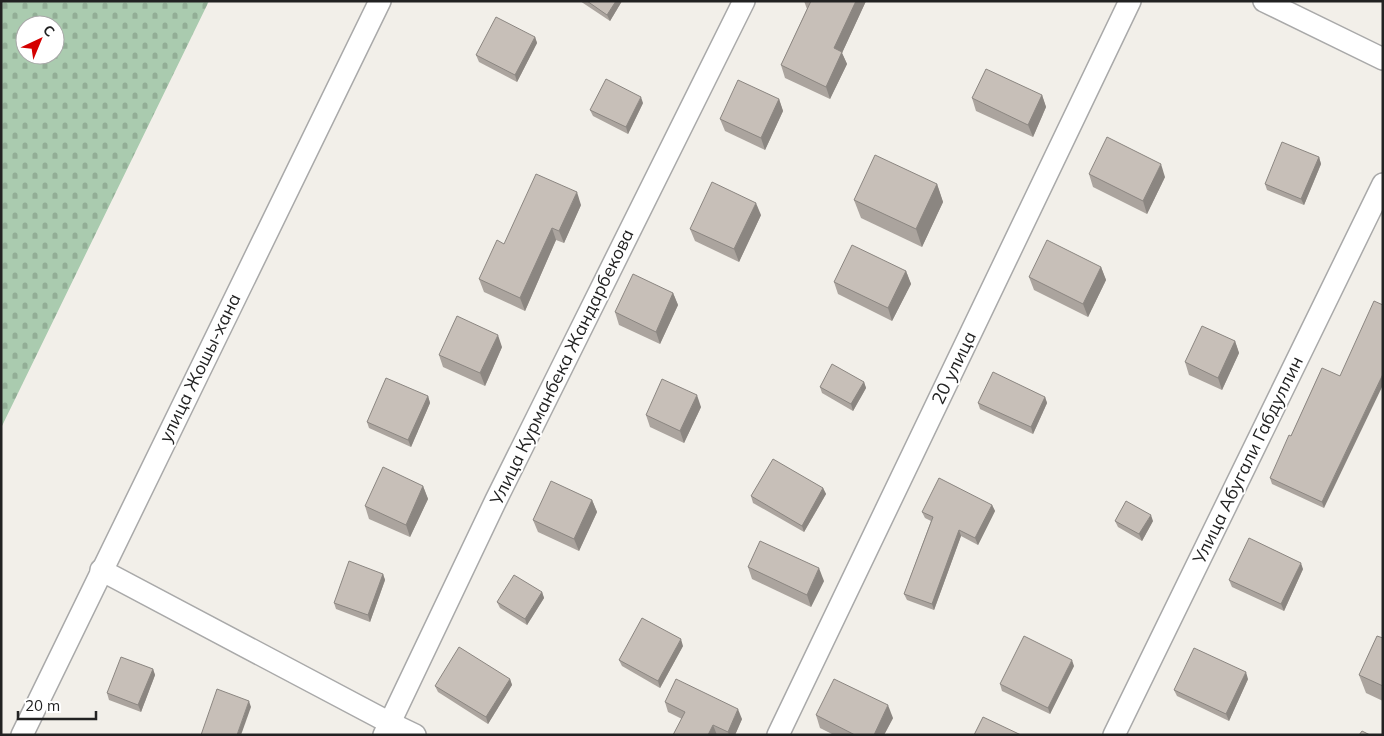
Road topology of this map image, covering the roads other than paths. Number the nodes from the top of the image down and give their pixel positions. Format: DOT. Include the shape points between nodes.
graph roads {
  1 [pos="380,1"];
  2 [pos="744,1"];
  3 [pos="1130,1"];
  4 [pos="1264,1"];
  5 [pos="1383,59"];
  6 [pos="1383,184"];
  7 [pos="101,570"];
  8 [pos="387,729"];
  9 [pos="22,735"];
  10 [pos="415,735"];
  11 [pos="778,735"];
  12 [pos="1114,735"];
  1 -- 7 [label="street, улица Жошы-хана"];
  2 -- 8 [label="street, Улица Курманбека Жандарбекова" via="496,500"];
  3 -- 11 [label="street, 20 улица"];
  4 -- 5 [label="street"];
  6 -- 12 [label="street, Улица Абугали Габдуллин"];
  7 -- 8 [label="street"];
  7 -- 9 [label="street, улица Жошы-хана"];
  8 -- 10 [label="street"];
}
